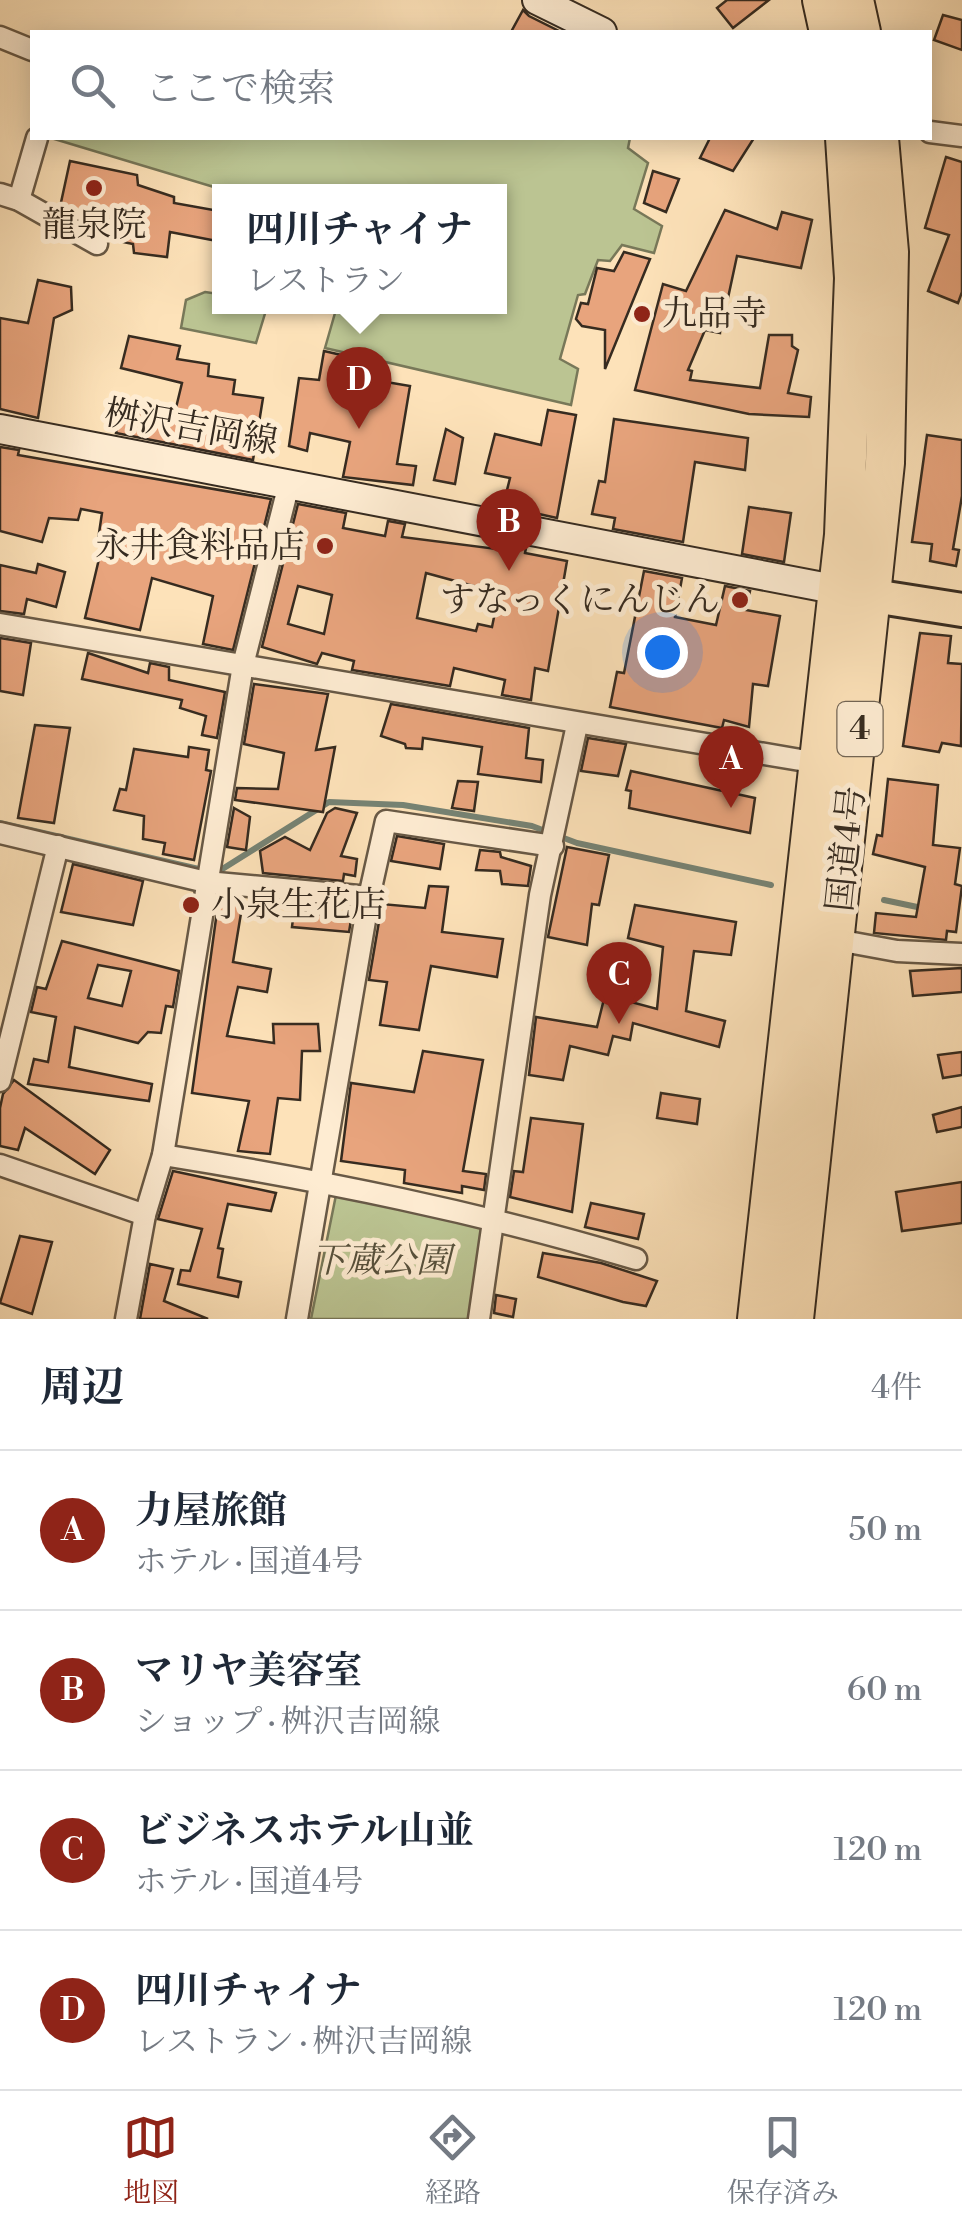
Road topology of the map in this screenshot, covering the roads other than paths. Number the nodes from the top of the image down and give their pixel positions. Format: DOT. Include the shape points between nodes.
graph roads {
  1 [pos="537,0"];
  2 [pos="822,0"];
  3 [pos="854,0"];
  4 [pos="598,30"];
  5 [pos="828,30"];
  6 [pos="861,30"];
  7 [pos="0,38"];
  8 [pos="30,49"];
  9 [pos="932,132"];
  10 [pos="962,136"];
  11 [pos="36,140"];
  12 [pos="844,140"];
  13 [pos="878,140"];
  14 [pos="10,197"];
  15 [pos="97,244"];
  16 [pos="0,430"];
  17 [pos="288,484"];
  18 [pos="856,593"];
  19 [pos="962,610"];
  20 [pos="0,624"];
  21 [pos="243,665"];
  22 [pos="578,725"];
  23 [pos="818,764"];
  24 [pos="0,833"];
  25 [pos="553,845"];
  26 [pos="58,846"];
  27 [pos="206,881"];
  28 [pos="369,896"];
  29 [pos="837,940"];
  30 [pos="962,954"];
  31 [pos="1,1070"];
  32 [pos="163,1155"];
  33 [pos="0,1165"];
  34 [pos="320,1180"];
  35 [pos="145,1215"];
  36 [pos="495,1217"];
  37 [pos="636,1259"];
  38 [pos="126,1319"];
  39 [pos="297,1319"];
  40 [pos="479,1319"];
  41 [pos="757,1319"];
  42 [pos="794,1319"];
  1 -- 4 [label="main road"];
  2 -- 5 [label="highway"];
  3 -- 6 [label="highway"];
  7 -- 8 [label="street"];
  9 -- 10 [label="street"];
  11 -- 14 [label="street"];
  12 -- 18 [label="highway, 国道4号 / 4" via="854,278"];
  13 -- 18 [label="highway, 国道4号 / 4" via="889,347"];
  14 -- 15 [label="street"];
  16 -- 17 [label="main road, 桝沢吉岡線"];
  17 -- 18 [label="main road, 桝沢吉岡線"];
  17 -- 21 [label="street"];
  18 -- 19 [label="main road"];
  18 -- 23 [label="highway, 国道4号 / 4"];
  18 -- 29 [label="highway, 国道4号 / 4"];
  20 -- 21 [label="street"];
  21 -- 22 [label="street"];
  21 -- 27 [label="street"];
  22 -- 23 [label="street"];
  22 -- 25 [label="street"];
  23 -- 41 [label="highway, 国道4号 / 4"];
  24 -- 26 [label="street"];
  25 -- 28 [label="street" via="386,821"];
  25 -- 36 [label="street" via="540,895"];
  26 -- 27 [label="street"];
  26 -- 31 [label="street"];
  27 -- 28 [label="street"];
  27 -- 32 [label="street"];
  28 -- 34 [label="street"];
  29 -- 30 [label="street"];
  29 -- 42 [label="highway, 国道4号 / 4"];
  32 -- 34 [label="street"];
  32 -- 35 [label="street"];
  33 -- 35 [label="street"];
  34 -- 36 [label="street"];
  34 -- 39 [label="street"];
  35 -- 38 [label="street"];
  36 -- 37 [label="street"];
  36 -- 40 [label="street"];
}
